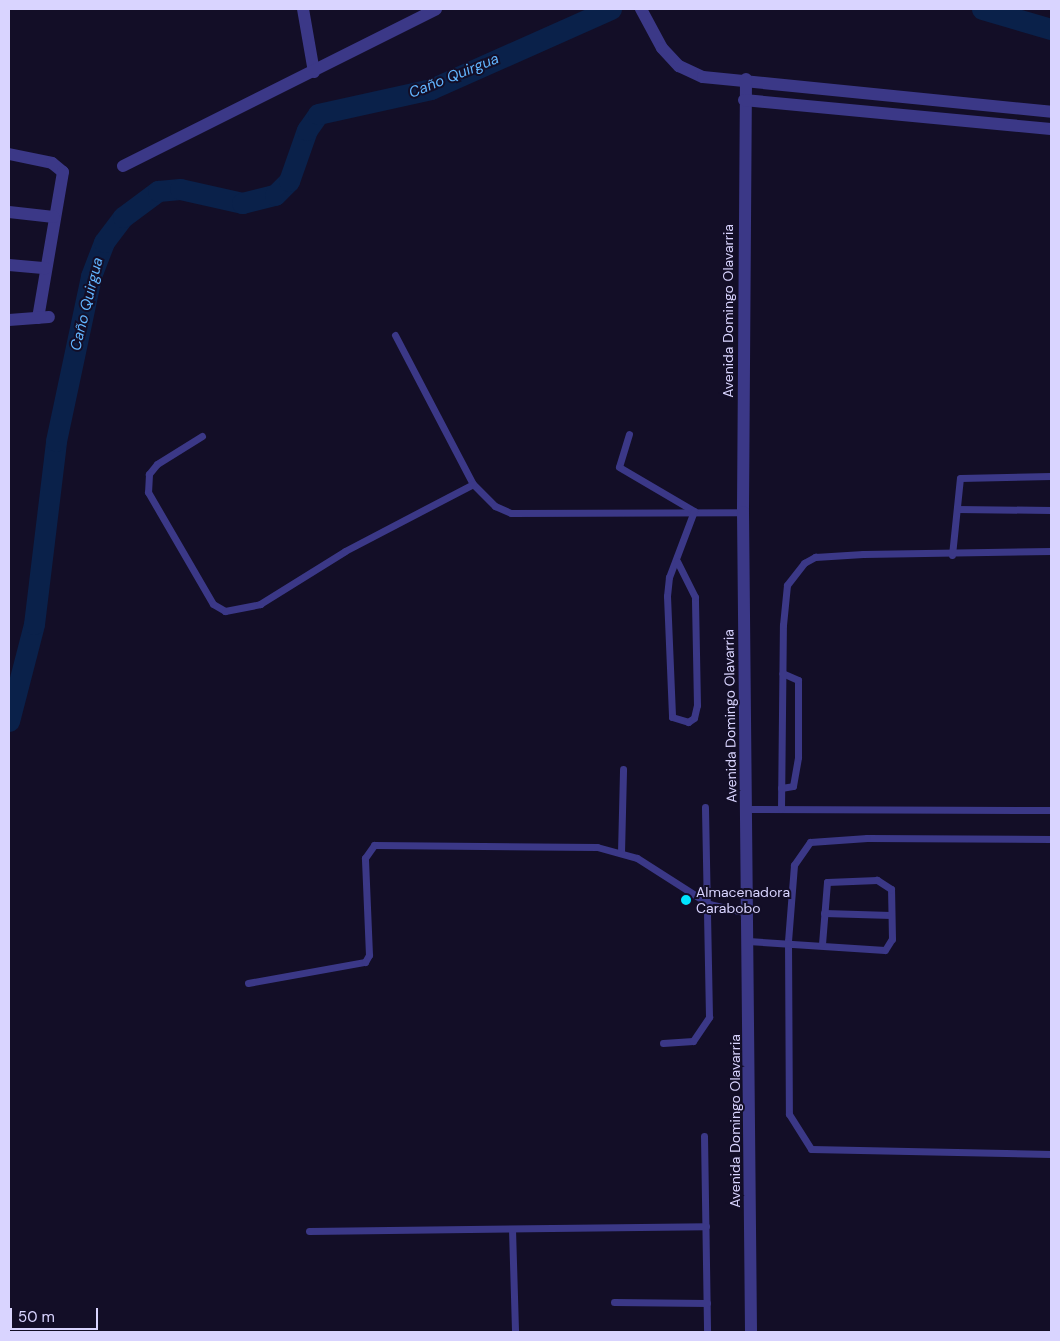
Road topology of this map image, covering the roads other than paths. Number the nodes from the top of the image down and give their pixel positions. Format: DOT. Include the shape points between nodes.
graph roads {
  1 [pos="303,9"];
  2 [pos="436,9"];
  3 [pos="641,9"];
  4 [pos="314,72"];
  5 [pos="746,79"];
  6 [pos="744,100"];
  7 [pos="1051,112"];
  8 [pos="1051,129"];
  9 [pos="9,154"];
  10 [pos="124,166"];
  11 [pos="9,212"];
  12 [pos="54,218"];
  13 [pos="9,265"];
  14 [pos="46,268"];
  15 [pos="9,320"];
  16 [pos="395,335"];
  17 [pos="629,434"];
  18 [pos="202,436"];
  19 [pos="1051,476"];
  20 [pos="473,484"];
  21 [pos="957,509"];
  22 [pos="1051,510"];
  23 [pos="694,511"];
  24 [pos="743,512"];
  25 [pos="1051,551"];
  26 [pos="952,555"];
  27 [pos="677,561"];
  28 [pos="782,673"];
  29 [pos="623,769"];
  30 [pos="781,788"];
  31 [pos="705,807"];
  32 [pos="746,809"];
  33 [pos="781,809"];
  34 [pos="1051,810"];
  35 [pos="1051,839"];
  36 [pos="621,853"];
  37 [pos="708,904"];
  38 [pos="747,913"];
  39 [pos="824,913"];
  40 [pos="891,915"];
  41 [pos="748,941"];
  42 [pos="788,941"];
  43 [pos="822,944"];
  44 [pos="248,983"];
  45 [pos="663,1043"];
  46 [pos="704,1136"];
  47 [pos="1051,1154"];
  48 [pos="706,1226"];
  49 [pos="512,1229"];
  50 [pos="309,1231"];
  51 [pos="614,1302"];
  52 [pos="707,1302"];
  53 [pos="515,1332"];
  54 [pos="707,1332"];
  55 [pos="751,1332"];
  1 -- 4 [label="street"];
  2 -- 4 [label="street"];
  3 -- 5 [label="street" via="662,48 679,66 703,76"];
  4 -- 10 [label="street"];
  5 -- 6 [label="street, Avenida Domingo Olavarria"];
  5 -- 7 [label="street"];
  6 -- 8 [label="street"];
  6 -- 24 [label="street, Avenida Domingo Olavarria"];
  9 -- 12 [label="street" via="61,168"];
  11 -- 12 [label="street"];
  12 -- 14 [label="street"];
  13 -- 14 [label="street"];
  14 -- 15 [label="street" via="44,318"];
  16 -- 20 [label="lane"];
  17 -- 23 [label="lane" via="619,467"];
  18 -- 20 [label="lane" via="157,464 149,474 148,492 213,604 225,611 260,604 345,551"];
  19 -- 21 [label="lane" via="963,476 958,481"];
  20 -- 23 [label="lane" via="495,506 511,513"];
  21 -- 22 [label="lane"];
  21 -- 26 [label="lane"];
  23 -- 24 [label="lane"];
  23 -- 27 [label="lane"];
  24 -- 32 [label="street, Avenida Domingo Olavarria"];
  25 -- 26 [label="lane"];
  26 -- 28 [label="lane" via="863,554 814,557 804,563 787,585"];
  27 -- 27 [label="lane" via="669,577 667,596 672,717 688,722 694,718 697,705 695,597"];
  28 -- 30 [label="lane"];
  28 -- 30 [label="lane" via="798,680 798,756 793,786"];
  29 -- 36 [label="lane"];
  30 -- 33 [label="lane"];
  31 -- 37 [label="lane"];
  32 -- 33 [label="lane"];
  32 -- 38 [label="street, Avenida Domingo Olavarria"];
  33 -- 34 [label="lane"];
  35 -- 42 [label="lane" via="867,838 810,842 794,865"];
  36 -- 37 [label="lane" via="653,867"];
  36 -- 44 [label="lane" via="597,847 374,845 365,858 369,955 365,962"];
  37 -- 38 [label="lane"];
  37 -- 45 [label="lane" via="709,1017 693,1041"];
  38 -- 41 [label="street, Avenida Domingo Olavarria"];
  39 -- 40 [label="lane"];
  39 -- 40 [label="lane" via="827,882 877,880 891,889"];
  39 -- 43 [label="lane"];
  40 -- 43 [label="lane" via="892,938 885,950"];
  41 -- 42 [label="lane"];
  41 -- 55 [label="street, Avenida Domingo Olavarria"];
  42 -- 43 [label="lane"];
  42 -- 47 [label="lane" via="789,1114 811,1149"];
  46 -- 48 [label="lane"];
  48 -- 49 [label="lane"];
  48 -- 52 [label="lane"];
  49 -- 50 [label="lane"];
  49 -- 53 [label="lane"];
  51 -- 52 [label="lane"];
  52 -- 54 [label="lane"];
}
